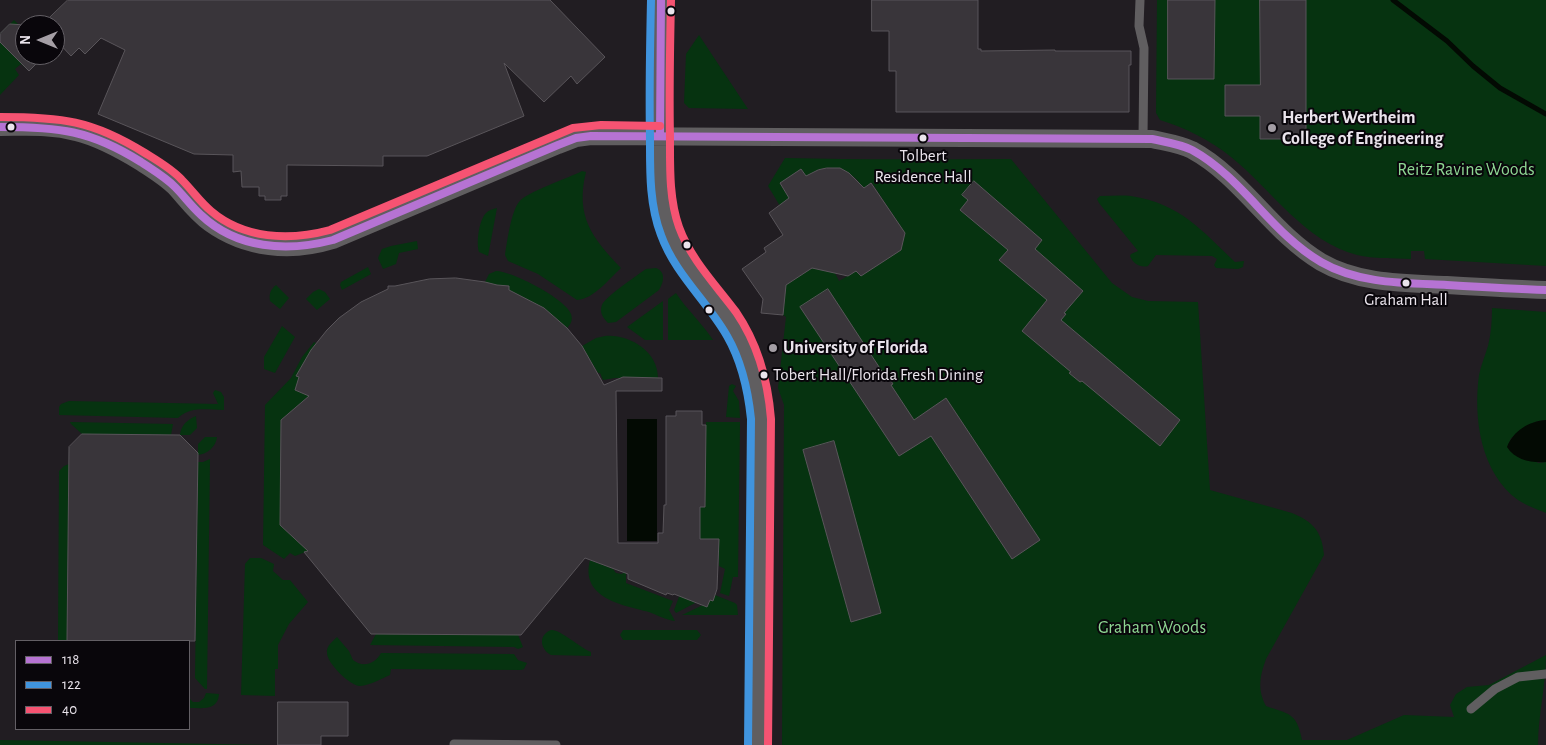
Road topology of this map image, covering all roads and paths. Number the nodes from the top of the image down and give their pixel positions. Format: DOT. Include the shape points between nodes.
graph roads {
  1 [pos="661,0"];
  2 [pos="1140,0"];
  3 [pos="0,127"];
  4 [pos="660,136"];
  5 [pos="1143,138"];
  6 [pos="1546,290"];
  7 [pos="1546,674"];
  8 [pos="1471,709"];
  9 [pos="454,744"];
  10 [pos="556,745"];
  11 [pos="758,745"];
  1 -- 4 [label="street"];
  2 -- 5 [label="lane" via="1139,26 1144,48"];
  3 -- 4 [label="street" via="50,128 90,137 140,161 166,179 197,212 224,231 259,245 292,248 333,240 576,138"];
  4 -- 5 [label="street"];
  4 -- 11 [label="street" via="663,207 671,233 688,267 735,330 749,361 758,397 761,428"];
  5 -- 6 [label="street" via="1182,146 1199,155 1218,168 1301,248 1340,271 1368,279 1399,282"];
  7 -- 8 [label="lane" via="1518,677 1495,689"];
  9 -- 10 [label="lane"];
}
